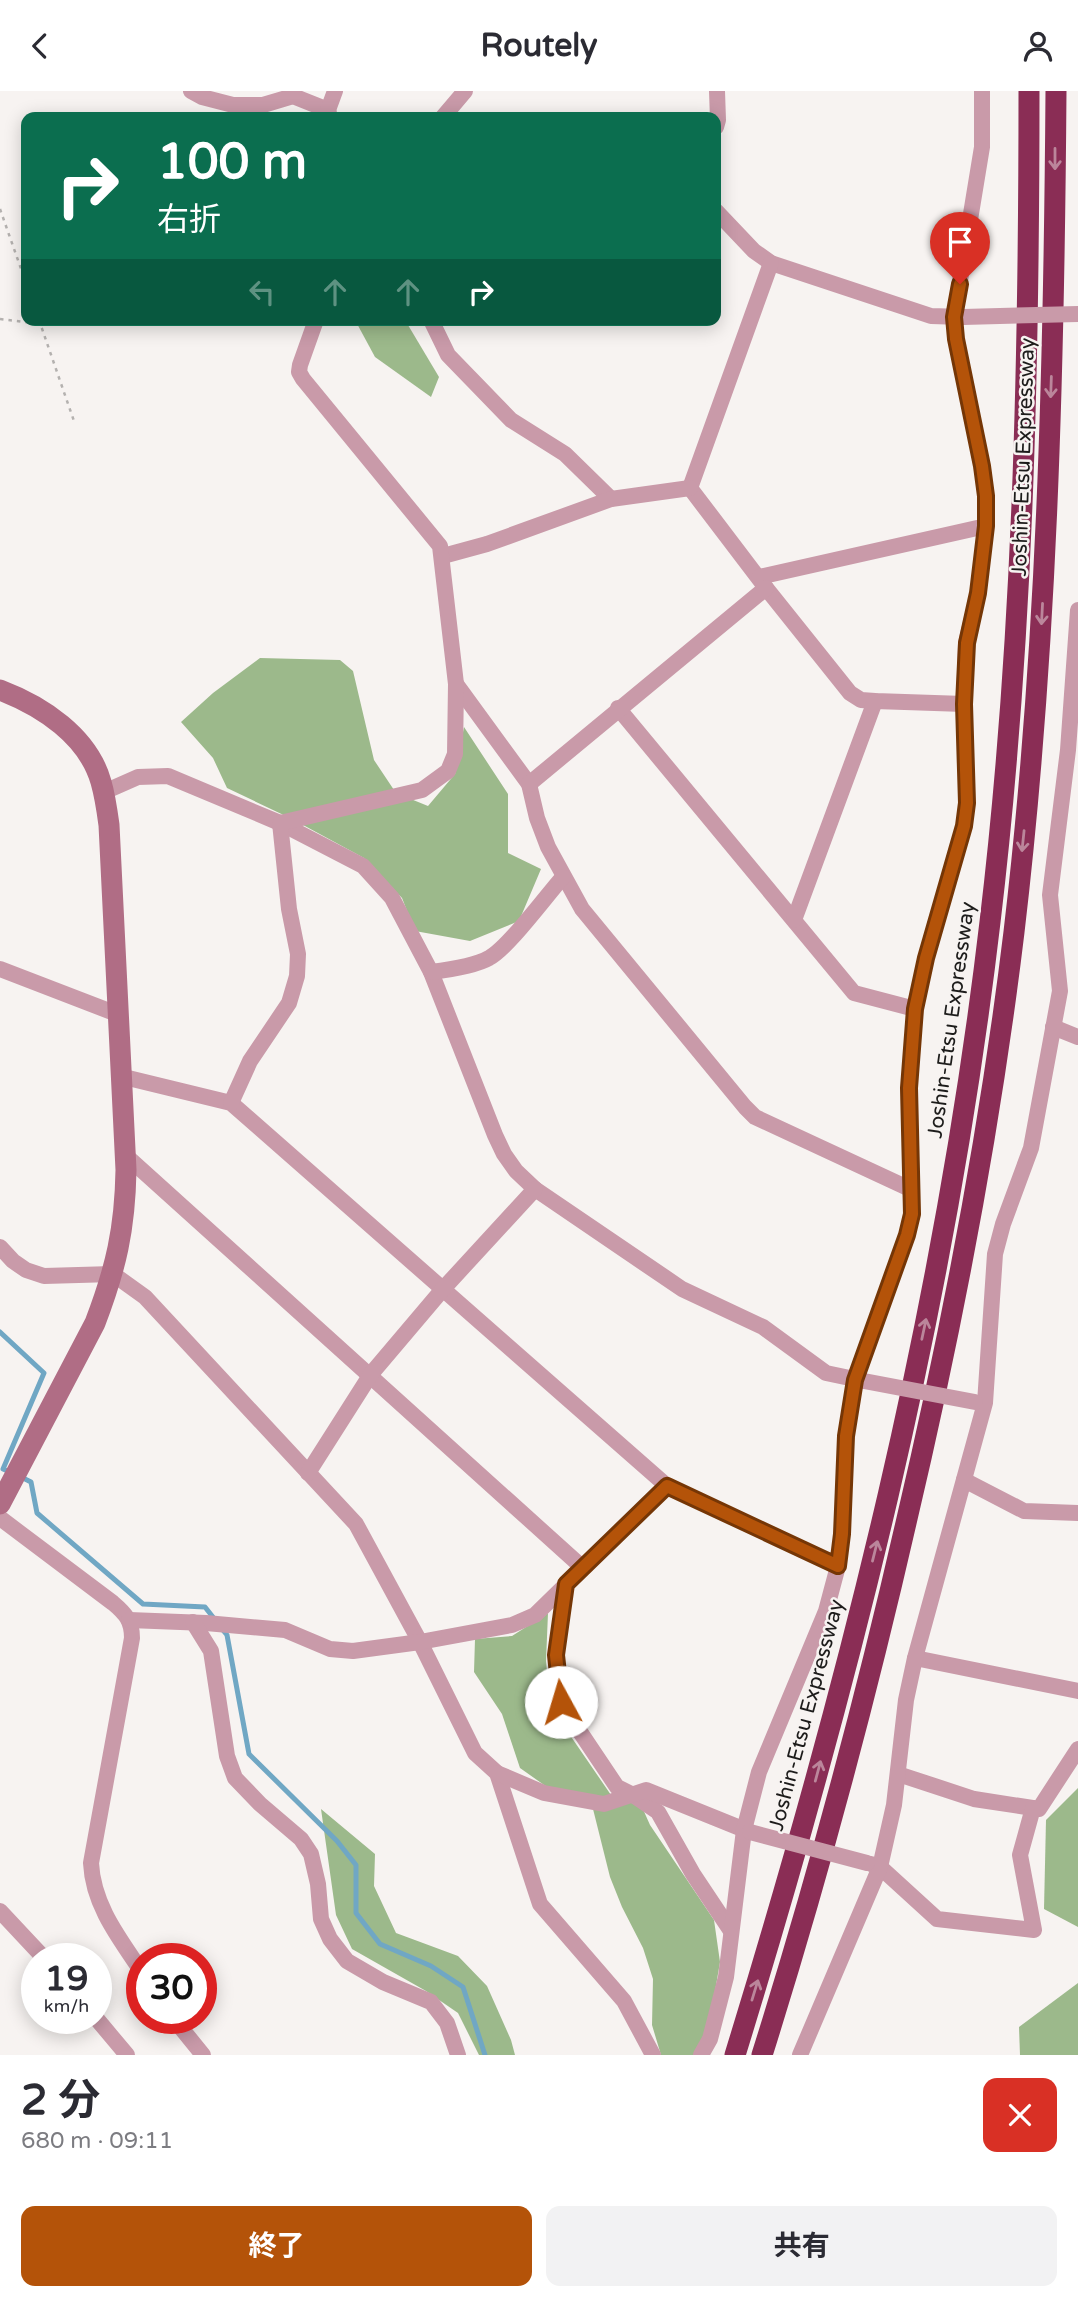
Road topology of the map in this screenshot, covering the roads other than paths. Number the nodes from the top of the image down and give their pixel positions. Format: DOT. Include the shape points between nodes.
graph roads {
  1 [pos="191,91"];
  2 [pos="335,91"];
  3 [pos="465,91"];
  4 [pos="717,91"];
  5 [pos="982,91"];
  6 [pos="1029,91"];
  7 [pos="1056,91"];
  8 [pos="272,110"];
  9 [pos="325,112"];
  10 [pos="330,112"];
  11 [pos="447,112"];
  12 [pos="718,112"];
  13 [pos="721,216"];
  14 [pos="771,264"];
  15 [pos="1078,314"];
  16 [pos="958,317"];
  17 [pos="314,326"];
  18 [pos="434,326"];
  19 [pos="690,488"];
  20 [pos="611,499"];
  21 [pos="986,526"];
  22 [pos="443,556"];
  23 [pos="762,583"];
  24 [pos="1078,610"];
  25 [pos="457,684"];
  26 [pos="0,689"];
  27 [pos="875,701"];
  28 [pos="964,704"];
  29 [pos="618,708"];
  30 [pos="529,784"];
  31 [pos="103,792"];
  32 [pos="280,823"];
  33 [pos="563,877"];
  34 [pos="794,920"];
  35 [pos="0,969"];
  36 [pos="431,972"];
  37 [pos="915,1009"];
  38 [pos="117,1014"];
  39 [pos="1053,1027"];
  40 [pos="1078,1037"];
  41 [pos="120,1076"];
  42 [pos="231,1103"];
  43 [pos="124,1154"];
  44 [pos="535,1189"];
  45 [pos="910,1189"];
  46 [pos="0,1247"];
  47 [pos="113,1274"];
  48 [pos="443,1289"];
  49 [pos="371,1374"];
  50 [pos="860,1381"];
  51 [pos="980,1402"];
  52 [pos="307,1473"];
  53 [pos="964,1480"];
  54 [pos="667,1486"];
  55 [pos="0,1504"];
  56 [pos="1078,1513"];
  57 [pos="0,1518"];
  58 [pos="838,1566"];
  59 [pos="583,1568"];
  60 [pos="566,1584"];
  61 [pos="129,1620"];
  62 [pos="199,1622"];
  63 [pos="421,1642"];
  64 [pos="915,1658"];
  65 [pos="1078,1691"];
  66 [pos="1078,1749"];
  67 [pos="497,1773"];
  68 [pos="898,1774"];
  69 [pos="634,1794"];
  70 [pos="1033,1808"];
  71 [pos="747,1831"];
  72 [pos="874,1865"];
  73 [pos="0,1911"];
  74 [pos="731,1931"];
  75 [pos="30,1943"];
  76 [pos="126,1947"];
  77 [pos="109,2034"];
  78 [pos="186,2034"];
  79 [pos="127,2055"];
  80 [pos="203,2055"];
  81 [pos="458,2055"];
  82 [pos="653,2055"];
  83 [pos="701,2055"];
  84 [pos="735,2055"];
  85 [pos="762,2055"];
  86 [pos="800,2055"];
  1 -- 8 [label="street" via="233,105"];
  2 -- 10 [label="street"];
  3 -- 11 [label="street"];
  4 -- 12 [label="street"];
  5 -- 16 [label="street" via="982,146"];
  84 -- 6 [label="highway, Joshin-Etsu Expressway, one-way" via="817,1773 888,1494 927,1315 975,1037 1002,818 1018,607 1026,404"];
  7 -- 85 [label="highway, Joshin-Etsu Expressway, one-way" via="1042,608 1026,819 1002,1028 951,1316 887,1606 832,1818"];
  8 -- 9 [label="street" via="293,96"];
  13 -- 14 [label="street"];
  14 -- 16 [label="street" via="931,316"];
  14 -- 19 [label="street"];
  15 -- 16 [label="street, bridge"];
  16 -- 21 [label="street" via="956,339 982,466"];
  17 -- 22 [label="street" via="299,372 440,546"];
  18 -- 20 [label="street" via="448,355 502,412 565,454"];
  19 -- 20 [label="street"];
  19 -- 23 [label="street"];
  20 -- 22 [label="street"];
  21 -- 23 [label="street"];
  21 -- 28 [label="street" via="967,643"];
  22 -- 25 [label="street"];
  23 -- 27 [label="street" via="850,693"];
  23 -- 29 [label="street"];
  24 -- 39 [label="street" via="1068,750 1050,895 1060,991"];
  25 -- 30 [label="street"];
  25 -- 32 [label="street" via="455,754 438,780 422,790"];
  26 -- 31 [label="street" via="35,705 74,737 95,767"];
  27 -- 28 [label="street"];
  27 -- 34 [label="street"];
  28 -- 37 [label="street" via="964,826"];
  29 -- 30 [label="street"];
  29 -- 34 [label="street"];
  30 -- 33 [label="street" via="537,818"];
  31 -- 32 [label="street" via="138,777 167,776"];
  31 -- 38 [label="street"];
  32 -- 36 [label="street" via="363,866 392,898"];
  32 -- 42 [label="street" via="297,976 289,1003 250,1061"];
  33 -- 36 [label="street" via="489,958"];
  33 -- 45 [label="street" via="582,909 755,1117"];
  34 -- 37 [label="street" via="854,993"];
  35 -- 38 [label="street"];
  36 -- 44 [label="street" via="495,1135 516,1171"];
  37 -- 45 [label="street" via="909,1088"];
  38 -- 41 [label="street"];
  39 -- 40 [label="street"];
  39 -- 51 [label="street" via="1031,1148 995,1254"];
  41 -- 42 [label="street"];
  41 -- 43 [label="street"];
  42 -- 48 [label="street"];
  43 -- 47 [label="street" via="124,1219"];
  43 -- 49 [label="street"];
  44 -- 48 [label="street"];
  44 -- 50 [label="street" via="682,1289 763,1327 826,1373"];
  45 -- 50 [label="street" via="912,1214 907,1235"];
  46 -- 47 [label="street" via="26,1270 44,1276"];
  47 -- 52 [label="street" via="145,1297"];
  47 -- 55 [label="street" via="95,1323"];
  48 -- 49 [label="street"];
  48 -- 54 [label="street"];
  49 -- 52 [label="street"];
  49 -- 59 [label="street"];
  50 -- 51 [label="street, bridge"];
  50 -- 58 [label="street" via="846,1436"];
  51 -- 53 [label="street"];
  52 -- 63 [label="street" via="356,1524"];
  53 -- 56 [label="street" via="1024,1511"];
  53 -- 64 [label="street"];
  54 -- 58 [label="street"];
  54 -- 59 [label="street"];
  57 -- 61 [label="street"];
  58 -- 71 [label="street" via="826,1611 759,1772"];
  59 -- 60 [label="street"];
  60 -- 63 [label="street" via="535,1615 512,1625"];
  60 -- 69 [label="street" via="556,1655 561,1702 617,1787"];
  61 -- 62 [label="street"];
  61 -- 76 [label="street" via="132,1638 91,1863 92,1884 102,1909"];
  62 -- 63 [label="street" via="285,1630 341,1650"];
  62 -- 81 [label="street" via="211,1651 227,1756 235,1778 301,1839 311,1854 321,1919 330,1939 347,1961 431,2002 447,2023"];
  63 -- 67 [label="street" via="475,1753"];
  64 -- 65 [label="street"];
  64 -- 68 [label="street"];
  66 -- 70 [label="street" via="1039,1809"];
  67 -- 69 [label="street" via="544,1793 604,1804"];
  67 -- 82 [label="street" via="540,1904 624,2001"];
  68 -- 70 [label="street" via="974,1799"];
  68 -- 72 [label="street" via="894,1805"];
  69 -- 71 [label="street" via="646,1790"];
  69 -- 74 [label="street" via="658,1812"];
  70 -- 72 [label="street" via="1020,1854 1034,1930 937,1919"];
  71 -- 72 [label="street, bridge"];
  71 -- 74 [label="street"];
  72 -- 86 [label="street"];
  73 -- 75 [label="street"];
  74 -- 83 [label="street" via="726,1977 710,2039"];
  77 -- 79 [label="street"];
  78 -- 80 [label="street"];
}
